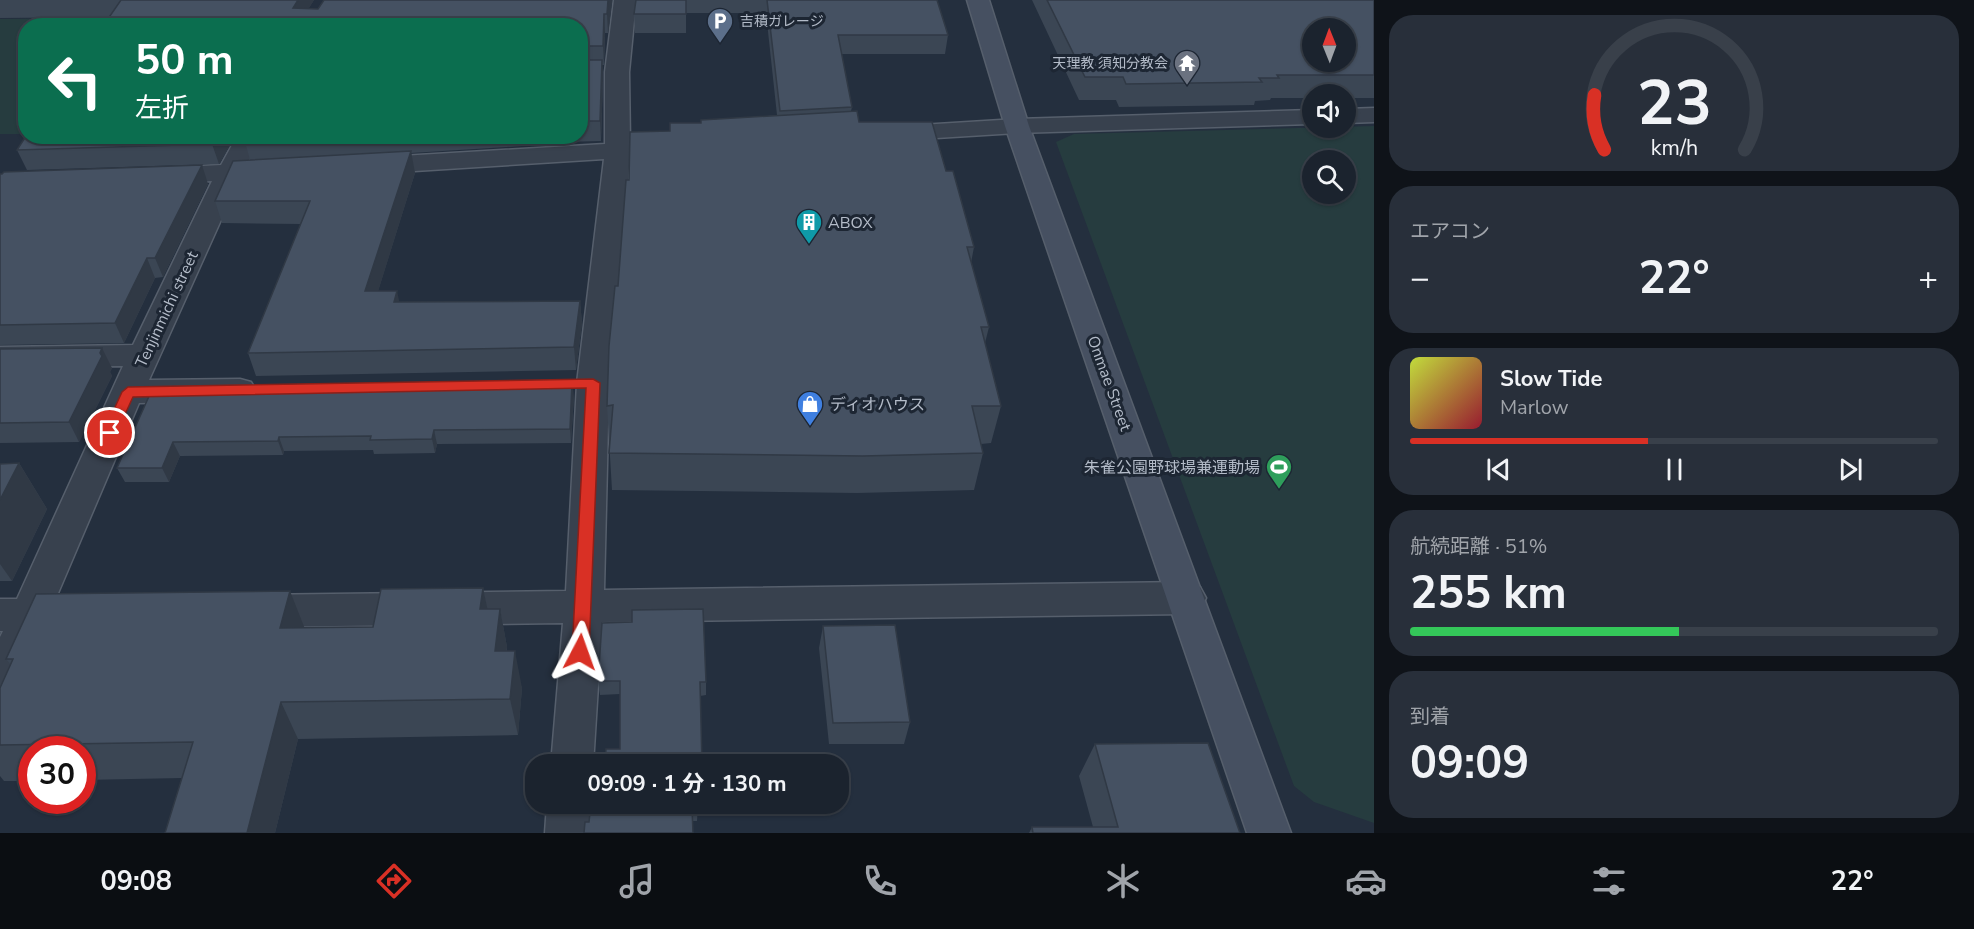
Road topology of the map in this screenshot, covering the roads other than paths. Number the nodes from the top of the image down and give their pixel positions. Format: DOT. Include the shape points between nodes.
graph roads {
  1 [pos="625,0"];
  2 [pos="978,0"];
  3 [pos="1374,115"];
  4 [pos="1356,116"];
  5 [pos="1302,117"];
  6 [pos="1017,126"];
  7 [pos="864,135"];
  8 [pos="246,144"];
  9 [pos="700,146"];
  10 [pos="618,151"];
  11 [pos="347,167"];
  12 [pos="300,170"];
  13 [pos="229,174"];
  14 [pos="137,177"];
  15 [pos="144,355"];
  16 [pos="0,357"];
  17 [pos="271,389"];
  18 [pos="128,392"];
  19 [pos="1187,598"];
  20 [pos="584,606"];
  21 [pos="218,612"];
  22 [pos="112,613"];
  23 [pos="15,615"];
  24 [pos="0,681"];
  25 [pos="573,754"];
  26 [pos="568,814"];
  27 [pos="567,833"];
  28 [pos="1269,833"];
  1 -- 10 [label="street" via="617,72"];
  2 -- 6 [label="street, Onmae Street"];
  3 -- 4 [label="street"];
  5 -- 6 [label="street"];
  6 -- 7 [label="street"];
  6 -- 19 [label="street, Onmae Street"];
  8 -- 13 [label="street, Tenjinmichi street"];
  9 -- 10 [label="street"];
  10 -- 11 [label="street"];
  10 -- 20 [label="street" via="581,383"];
  12 -- 13 [label="street"];
  13 -- 14 [label="street"];
  13 -- 15 [label="street, Tenjinmichi street"];
  15 -- 16 [label="street"];
  15 -- 18 [label="street, Tenjinmichi street"];
  17 -- 18 [label="street"];
  18 -- 23 [label="street, Tenjinmichi street"];
  19 -- 20 [label="street"];
  19 -- 28 [label="street, Onmae Street"];
  20 -- 21 [label="street"];
  20 -- 25 [label="street"];
  22 -- 23 [label="street"];
  23 -- 24 [label="street, Tenjinmichi street"];
  26 -- 27 [label="street"];
}
